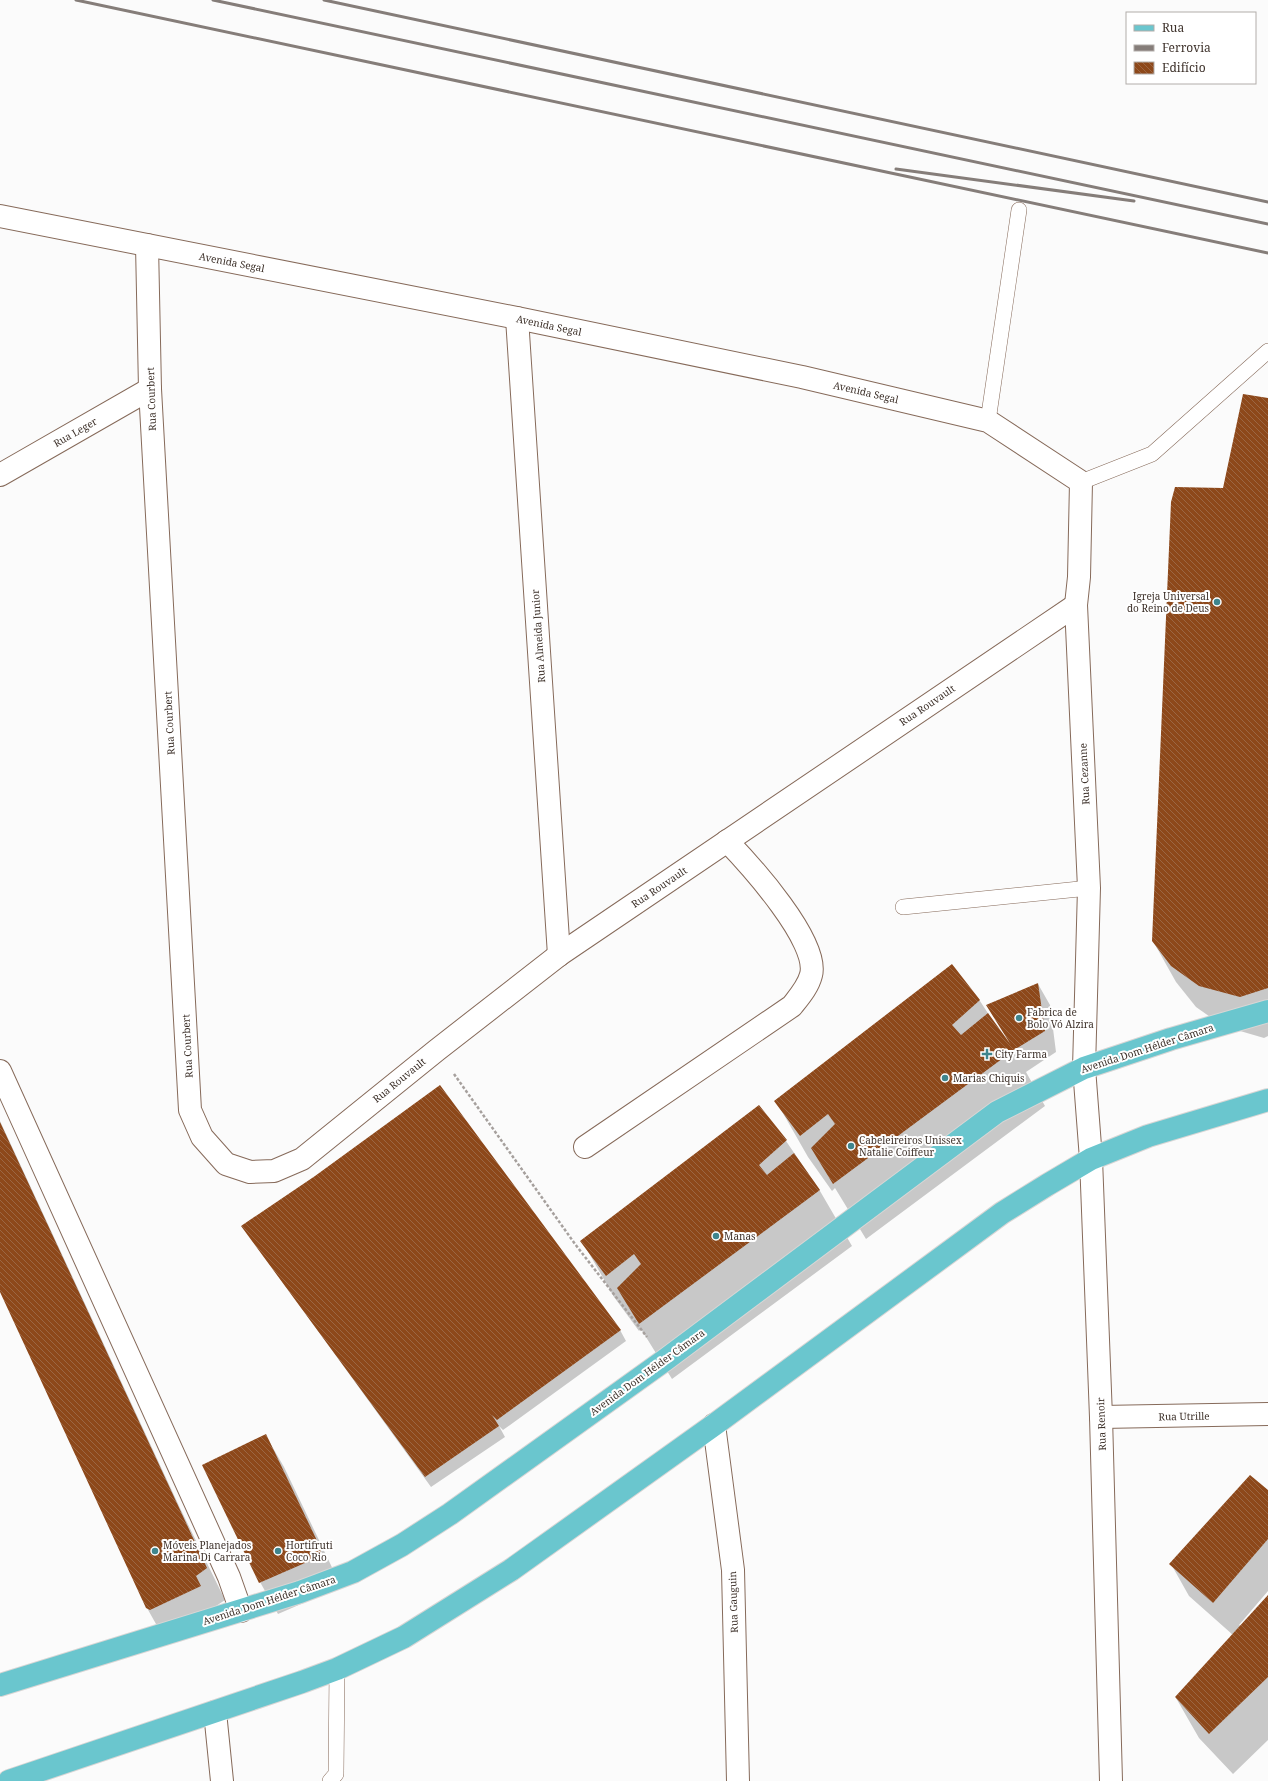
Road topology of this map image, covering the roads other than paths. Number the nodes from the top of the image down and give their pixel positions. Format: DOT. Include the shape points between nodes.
graph roads {
  1 [pos="1020,210"];
  2 [pos="0,216"];
  3 [pos="147,245"];
  4 [pos="517,318"];
  5 [pos="1268,351"];
  6 [pos="150,389"];
  7 [pos="988,421"];
  8 [pos="0,475"];
  9 [pos="1081,482"];
  10 [pos="1076,605"];
  11 [pos="727,841"];
  12 [pos="1089,888"];
  13 [pos="903,906"];
  14 [pos="559,955"];
  15 [pos="1268,1011"];
  16 [pos="1084,1068"];
  17 [pos="0,1072"];
  18 [pos="1268,1100"];
  19 [pos="585,1147"];
  20 [pos="1091,1159"];
  21 [pos="250,1172"];
  22 [pos="1268,1414"];
  23 [pos="1101,1417"];
  24 [pos="714,1425"];
  25 [pos="241,1611"];
  26 [pos="337,1669"];
  27 [pos="0,1685"];
  28 [pos="215,1712"];
  29 [pos="9,1781"];
  30 [pos="222,1781"];
  31 [pos="330,1781"];
  32 [pos="738,1781"];
  33 [pos="1111,1781"];
  1 -- 7 [label="lane"];
  2 -- 3 [label="street, Avenida Segal"];
  3 -- 4 [label="street, Avenida Segal"];
  3 -- 6 [label="street, Rua Courbert"];
  4 -- 7 [label="street, Avenida Segal" via="802,377"];
  4 -- 14 [label="street, Rua Almeida Junior"];
  5 -- 9 [label="lane" via="1152,454"];
  6 -- 8 [label="street, Rua Leger"];
  6 -- 21 [label="street, Rua Courbert" via="190,1110 202,1137 226,1164"];
  7 -- 9 [label="street, Avenida Segal"];
  9 -- 10 [label="street, Rua Cezanne"];
  10 -- 11 [label="street, Rua Rouvault"];
  10 -- 12 [label="street, Rua Cezanne"];
  11 -- 14 [label="street, Rua Rouvault"];
  11 -- 19 [label="street" via="746,860 798,928 809,952 812,974 792,1006"];
  12 -- 13 [label="lane"];
  12 -- 16 [label="street, Rua Cezanne"];
  14 -- 21 [label="street, Rua Rouvault" via="302,1159 274,1171"];
  15 -- 16 [label="main road, Avenida Dom Hélder Câmara"];
  16 -- 20 [label="street, Rua Renoir"];
  16 -- 25 [label="main road, Avenida Dom Hélder Câmara" via="997,1112 665,1360 450,1514 402,1545 353,1572"];
  17 -- 25 [label="street" via="229,1577"];
  18 -- 20 [label="main road" via="1148,1136"];
  20 -- 23 [label="street, Rua Renoir"];
  20 -- 24 [label="main road" via="1002,1213"];
  22 -- 23 [label="street, Rua Utrille"];
  23 -- 33 [label="street, Rua Renoir"];
  24 -- 26 [label="main road" via="511,1570 404,1637"];
  24 -- 32 [label="street, Rua Gauguin" via="733,1570"];
  25 -- 27 [label="main road, Avenida Dom Hélder Câmara"];
  26 -- 28 [label="main road"];
  26 -- 31 [label="lane" via="336,1774"];
  28 -- 29 [label="main road"];
  28 -- 30 [label="street"];
}
